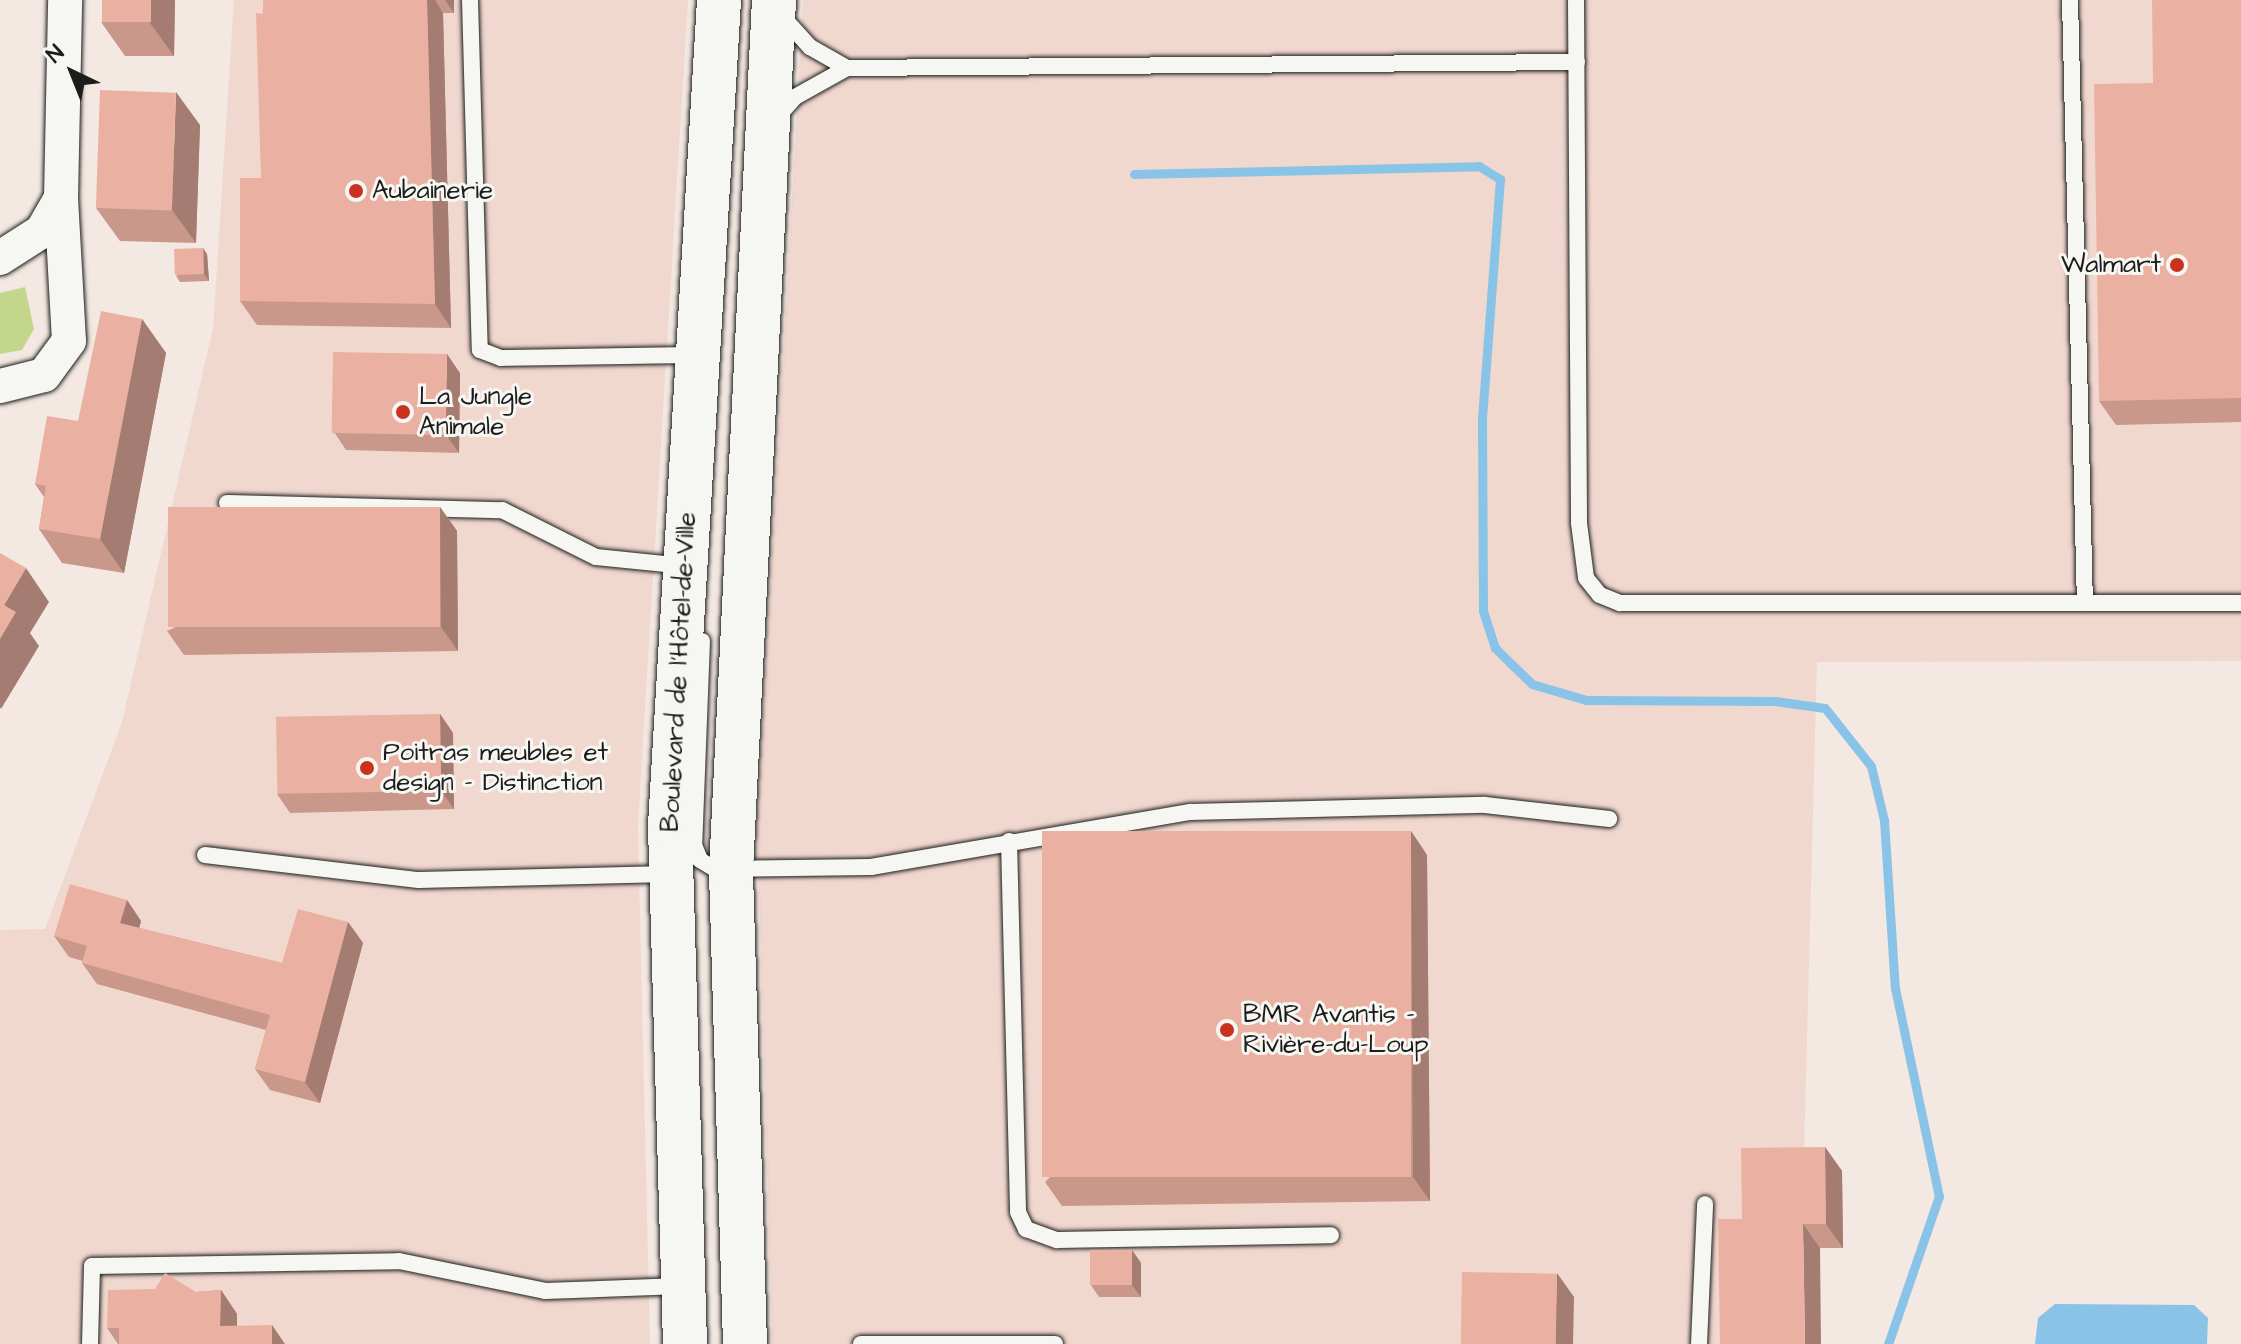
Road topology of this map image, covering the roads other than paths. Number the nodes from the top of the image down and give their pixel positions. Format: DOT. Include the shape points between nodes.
graph roads {
  1 [pos="65,0"];
  2 [pos="470,0"];
  3 [pos="719,0"];
  4 [pos="1576,0"];
  5 [pos="2070,0"];
  6 [pos="774,4"];
  7 [pos="1577,62"];
  8 [pos="847,68"];
  9 [pos="769,126"];
  10 [pos="61,198"];
  11 [pos="0,258"];
  12 [pos="697,355"];
  13 [pos="0,386"];
  14 [pos="689,480"];
  15 [pos="227,503"];
  16 [pos="684,566"];
  17 [pos="2085,603"];
  18 [pos="2241,603"];
  19 [pos="1609,819"];
  20 [pos="1009,841"];
  21 [pos="205,855"];
  22 [pos="731,870"];
  23 [pos="670,874"];
  24 [pos="1705,1204"];
  25 [pos="1331,1235"];
  26 [pos="682,1286"];
  27 [pos="90,1344"];
  28 [pos="685,1344"];
  29 [pos="745,1344"];
  30 [pos="861,1344"];
  31 [pos="1055,1344"];
  32 [pos="1699,1344"];
  1 -- 10 [label="street"];
  2 -- 12 [label="lane" via="480,350 501,358"];
  3 -- 12 [label="main road, Boulevard de l'Hôtel-de-Ville"];
  4 -- 7 [label="lane"];
  5 -- 17 [label="lane"];
  6 -- 8 [label="lane" via="810,47"];
  6 -- 9 [label="main road"];
  7 -- 8 [label="lane"];
  7 -- 17 [label="lane" via="1579,523 1586,578 1600,595 1620,603"];
  8 -- 9 [label="lane" via="795,97"];
  9 -- 22 [label="main road"];
  10 -- 11 [label="street" via="42,231"];
  10 -- 13 [label="street" via="69,341 44,375"];
  12 -- 14 [label="main road, Boulevard de l'Hôtel-de-Ville"];
  14 -- 16 [label="main road, Boulevard de l'Hôtel-de-Ville"];
  14 -- 22 [label="lane" via="702,640 695,854 705,865"];
  15 -- 16 [label="lane" via="502,510 596,557"];
  16 -- 23 [label="main road, Boulevard de l'Hôtel-de-Ville"];
  17 -- 18 [label="lane"];
  19 -- 20 [label="lane" via="1485,805 1190,812"];
  20 -- 22 [label="lane" via="862,868"];
  20 -- 25 [label="lane" via="1018,1212 1026,1229 1057,1240"];
  21 -- 23 [label="lane" via="419,880"];
  22 -- 29 [label="main road"];
  23 -- 26 [label="main road, Boulevard de l'Hôtel-de-Ville"];
  24 -- 32 [label="lane"];
  26 -- 27 [label="lane" via="558,1293 399,1261 92,1266"];
  26 -- 28 [label="main road, Boulevard de l'Hôtel-de-Ville"];
  30 -- 31 [label="lane"];
}
